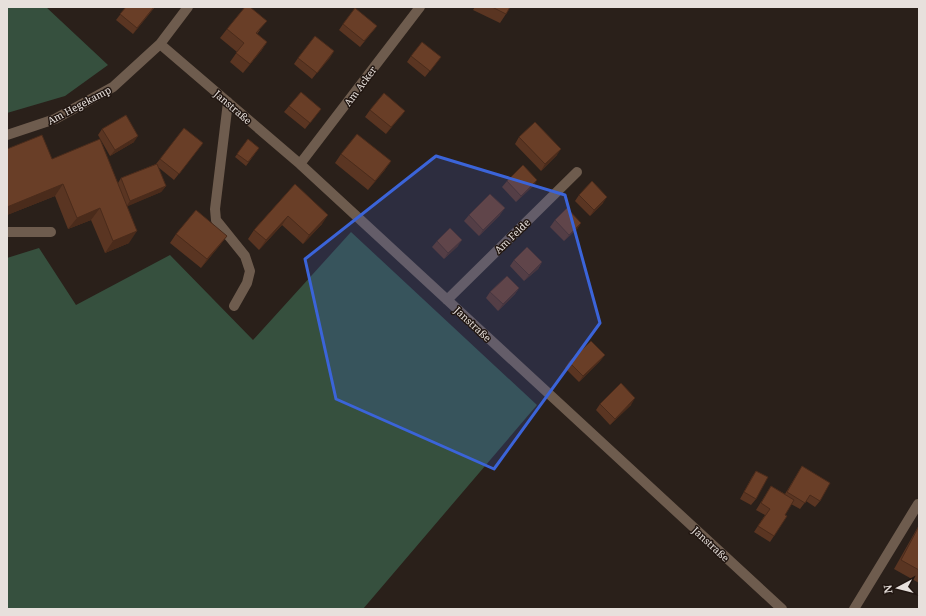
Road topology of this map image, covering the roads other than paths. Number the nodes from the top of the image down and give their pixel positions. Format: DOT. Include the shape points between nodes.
graph roads {
  1 [pos="188,7"];
  2 [pos="420,7"];
  3 [pos="160,44"];
  4 [pos="228,102"];
  5 [pos="7,135"];
  6 [pos="300,164"];
  7 [pos="577,172"];
  8 [pos="7,232"];
  9 [pos="51,232"];
  10 [pos="447,300"];
  11 [pos="234,306"];
  12 [pos="919,504"];
  13 [pos="782,609"];
  14 [pos="854,609"];
  1 -- 3 [label="street, Am Hegekamp"];
  2 -- 6 [label="street, Am Acker"];
  3 -- 4 [label="street, Janstraße"];
  3 -- 5 [label="street, Am Hegekamp" via="113,87 55,119"];
  4 -- 6 [label="street, Janstraße"];
  4 -- 11 [label="street" via="215,209 216,220 245,256 250,271 247,283"];
  6 -- 10 [label="street, Janstraße"];
  7 -- 10 [label="street, Am Felde"];
  8 -- 9 [label="street"];
  10 -- 13 [label="street, Janstraße"];
  12 -- 14 [label="street"];
}
